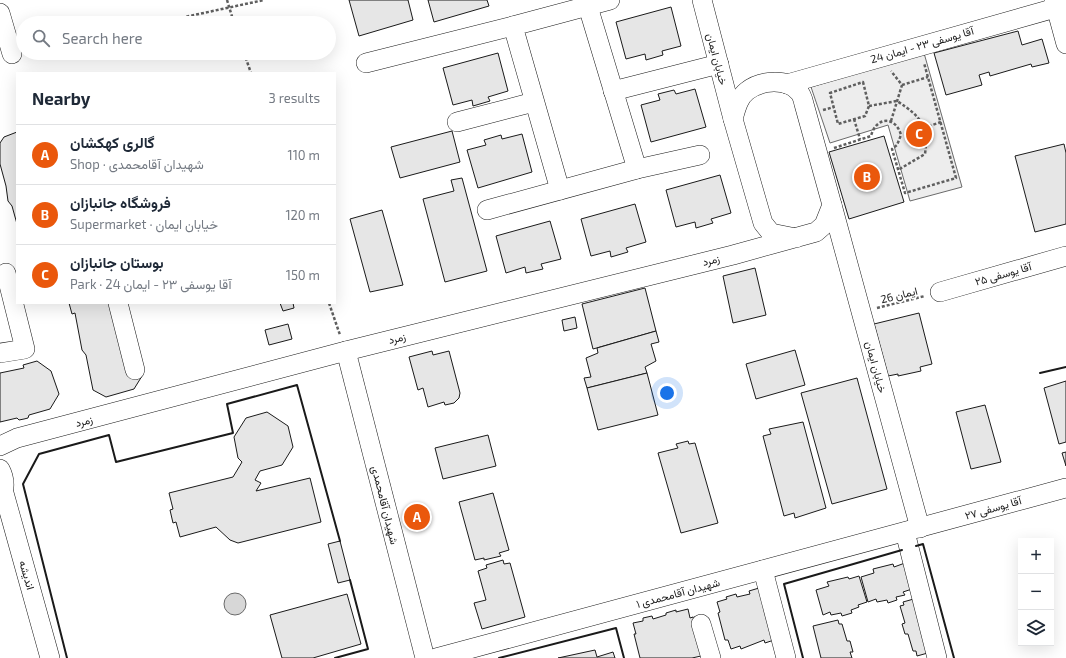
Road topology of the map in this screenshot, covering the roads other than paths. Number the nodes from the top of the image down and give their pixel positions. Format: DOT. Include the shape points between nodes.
graph roads {
  1 [pos="610,0"];
  2 [pos="702,0"];
  3 [pos="587,3"];
  4 [pos="1059,4"];
  5 [pos="0,13"];
  6 [pos="513,26"];
  7 [pos="1066,44"];
  8 [pos="12,54"];
  9 [pos="366,63"];
  10 [pos="718,64"];
  11 [pos="787,84"];
  12 [pos="613,90"];
  13 [pos="534,102"];
  14 [pos="733,119"];
  15 [pos="457,122"];
  16 [pos="700,155"];
  17 [pos="637,169"];
  18 [pos="560,190"];
  19 [pos="832,205"];
  20 [pos="487,210"];
  21 [pos="763,223"];
  22 [pos="816,232"];
  23 [pos="840,235"];
  24 [pos="796,238"];
  25 [pos="733,255"];
  26 [pos="1066,256"];
  27 [pos="8,272"];
  28 [pos="940,292"];
  29 [pos="118,304"];
  30 [pos="346,351"];
  31 [pos="0,353"];
  32 [pos="135,370"];
  33 [pos="0,446"];
  34 [pos="0,469"];
  35 [pos="1066,488"];
  36 [pos="2,498"];
  37 [pos="913,530"];
  38 [pos="763,570"];
  39 [pos="701,624"];
  40 [pos="50,658"];
  41 [pos="425,658"];
  42 [pos="436,658"];
  43 [pos="711,658"];
  44 [pos="786,658"];
  45 [pos="937,658"];
  1 -- 3 [label="street"];
  2 -- 10 [label="street, خیابان ایمان"];
  3 -- 6 [label="street"];
  3 -- 12 [label="street"];
  4 -- 7 [label="street"];
  4 -- 11 [label="street, آقا یوسفی ۲۳ - ایمان 24"];
  5 -- 8 [label="street"];
  6 -- 9 [label="street"];
  6 -- 13 [label="street"];
  10 -- 12 [label="street"];
  10 -- 14 [label="street, خیابان ایمان"];
  11 -- 14 [label="street, آقا یوسفی ۲۳ - ایمان 24" via="760,84 747,91 738,102"];
  11 -- 19 [label="street, خیابان ایمان" via="799,92 804,104"];
  12 -- 17 [label="street"];
  13 -- 15 [label="street"];
  13 -- 18 [label="street"];
  14 -- 21 [label="street, خیابان ایمان"];
  16 -- 17 [label="street"];
  17 -- 18 [label="street"];
  18 -- 20 [label="street"];
  19 -- 22 [label="street" via="824,225"];
  19 -- 23 [label="street, خیابان ایمان"];
  21 -- 24 [label="street" via="771,233"];
  21 -- 25 [label="street" via="756,239"];
  22 -- 23 [label="street, زمرد" via="831,229"];
  22 -- 24 [label="street, زمرد"];
  23 -- 37 [label="street, خیابان ایمان"];
  24 -- 25 [label="street, زمرد"];
  25 -- 30 [label="street, زمرد"];
  26 -- 28 [label="street, آقا یوسفی ۲۵"];
  27 -- 31 [label="street" via="25,349"];
  29 -- 32 [label="street"];
  30 -- 33 [label="street, زمرد" via="17,438"];
  30 -- 41 [label="street, شهیدان آقامحمدی"];
  34 -- 36 [label="street, انديشه" via="5,483"];
  35 -- 37 [label="street, آقا یوسفی ۲۷"];
  36 -- 40 [label="street, انديشه"];
  37 -- 38 [label="street, شهیدان آقامحمدی ۱"];
  37 -- 45 [label="street, خیابان ایمان"];
  38 -- 42 [label="street, شهیدان آقامحمدی ۱"];
  38 -- 44 [label="street"];
  39 -- 43 [label="street"];
}
